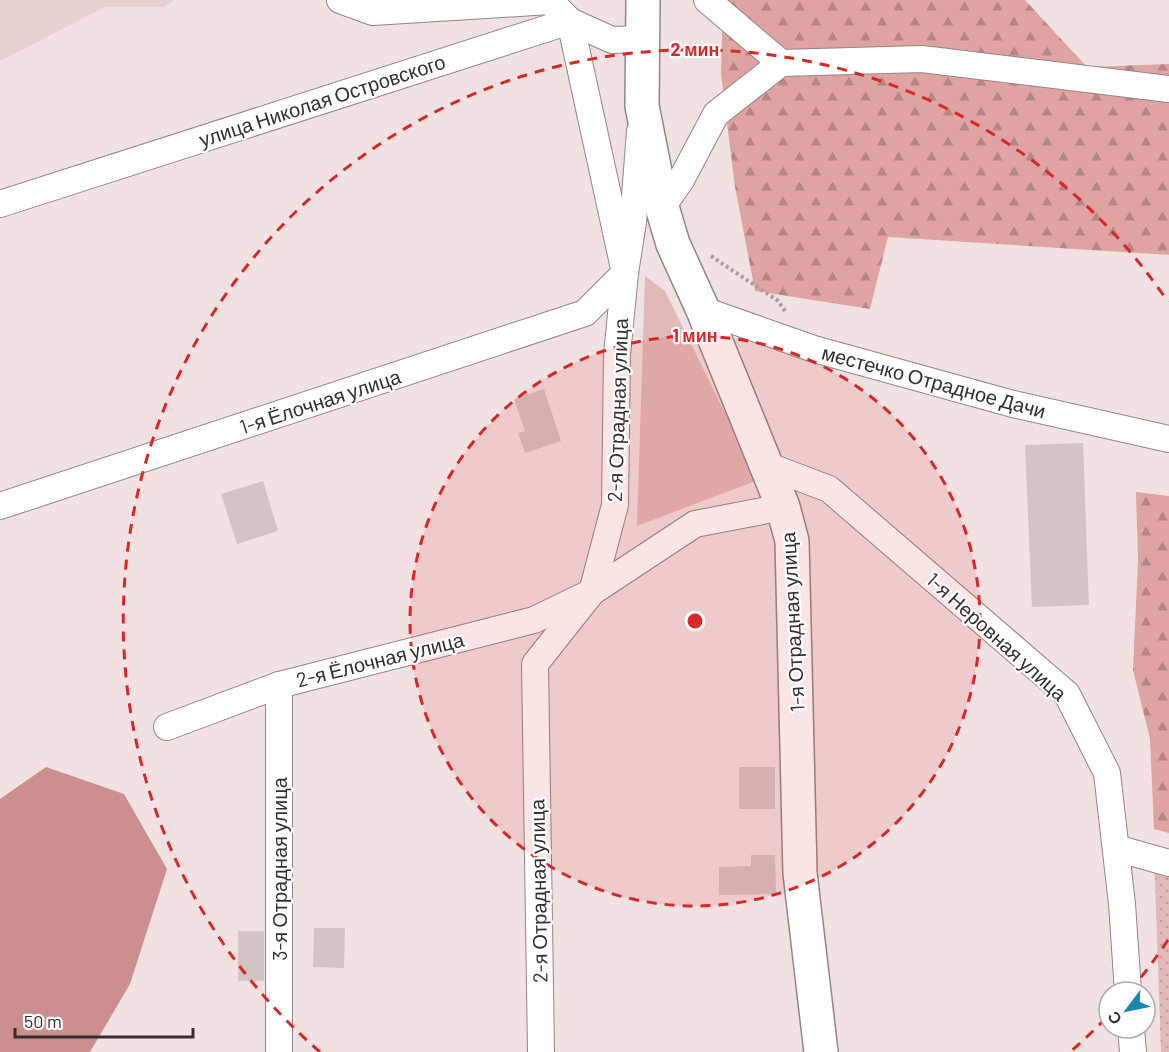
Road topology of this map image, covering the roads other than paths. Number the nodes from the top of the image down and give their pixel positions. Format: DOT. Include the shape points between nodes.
graph roads {
  1 [pos="340,0"];
  2 [pos="643,0"];
  3 [pos="707,0"];
  4 [pos="570,21"];
  5 [pos="643,39"];
  6 [pos="781,63"];
  7 [pos="1169,89"];
  8 [pos="642,106"];
  9 [pos="0,204"];
  10 [pos="662,207"];
  11 [pos="625,273"];
  12 [pos="703,310"];
  13 [pos="1169,439"];
  14 [pos="766,465"];
  15 [pos="0,506"];
  16 [pos="783,507"];
  17 [pos="592,592"];
  18 [pos="279,685"];
  19 [pos="167,727"];
  20 [pos="1116,848"];
  21 [pos="1169,863"];
  22 [pos="1127,980"];
  23 [pos="279,1052"];
  24 [pos="541,1052"];
  25 [pos="821,1052"];
  1 -- 4 [label="street" via="373,12 550,1"];
  2 -- 5 [label="main road, 1-я Отрадная улица"];
  3 -- 6 [label="street"];
  4 -- 5 [label="street" via="612,40"];
  4 -- 9 [label="street, улица Николая Островского"];
  4 -- 11 [label="street"];
  5 -- 8 [label="main road, 1-я Отрадная улица"];
  6 -- 7 [label="street" via="922,59"];
  6 -- 10 [label="street" via="716,114"];
  8 -- 10 [label="main road, 1-я Отрадная улица"];
  8 -- 11 [label="street, 2-я Отрадная улица"];
  10 -- 12 [label="main road, 1-я Отрадная улица" via="673,244"];
  11 -- 15 [label="street, 1-я Ёлочная улица" via="585,313"];
  11 -- 17 [label="street, 2-я Отрадная улица" via="617,356 615,505"];
  12 -- 13 [label="street, местечко Отрадное Дачи" via="814,350 1013,404"];
  12 -- 14 [label="main road, 1-я Отрадная улица"];
  14 -- 16 [label="main road, 1-я Отрадная улица"];
  14 -- 20 [label="street, 1-я Неровная улица" via="829,489 1067,694 1107,773"];
  16 -- 17 [label="street" via="695,524"];
  16 -- 25 [label="main road, 1-я Отрадная улица" via="792,541 800,873"];
  17 -- 18 [label="street, 2-я Ёлочная улица" via="534,620"];
  17 -- 24 [label="street, 2-я Отрадная улица" via="535,664"];
  18 -- 19 [label="street, 2-я Ёлочная улица"];
  18 -- 23 [label="street, 3-я Отрадная улица"];
  20 -- 21 [label="street"];
  20 -- 22 [label="street, 1-я Неровная улица"];
}
